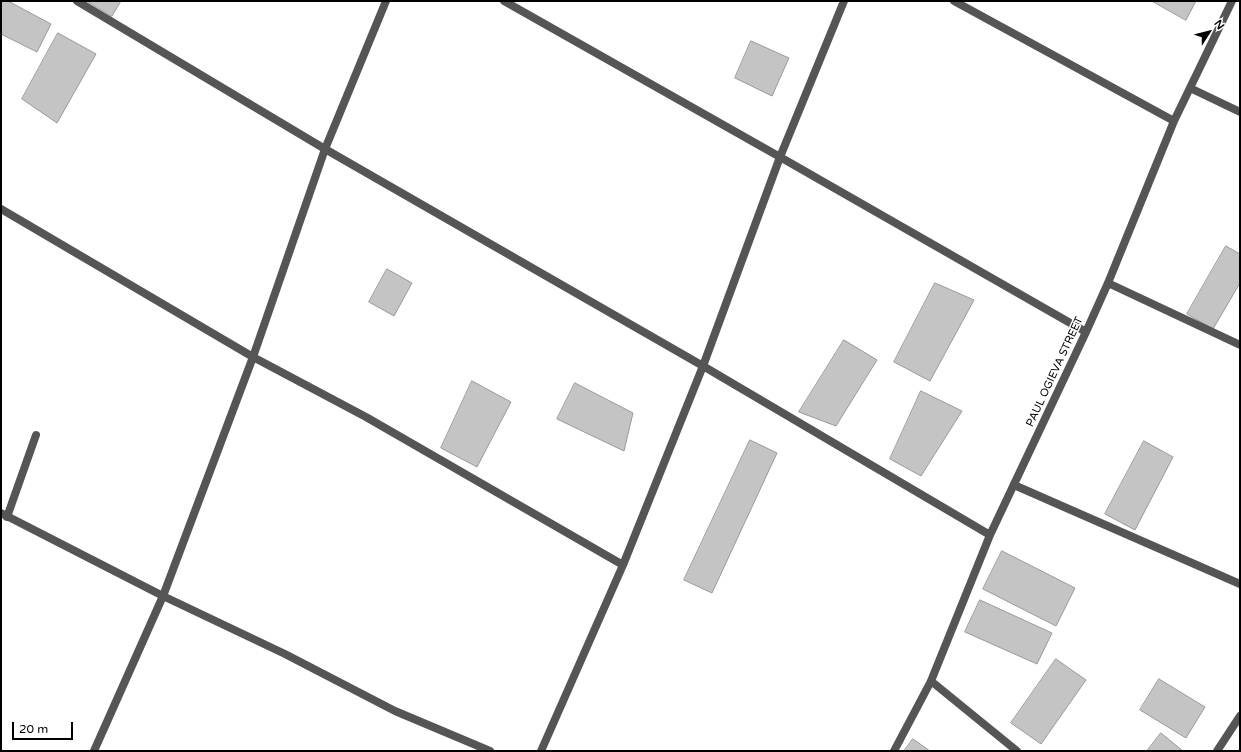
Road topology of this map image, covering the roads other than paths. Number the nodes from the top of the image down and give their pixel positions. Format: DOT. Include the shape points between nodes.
graph roads {
  1 [pos="77,1"];
  2 [pos="386,1"];
  3 [pos="504,1"];
  4 [pos="844,1"];
  5 [pos="954,1"];
  6 [pos="1232,1"];
  7 [pos="1190,88"];
  8 [pos="1240,112"];
  9 [pos="1174,121"];
  10 [pos="325,149"];
  11 [pos="780,157"];
  12 [pos="1,209"];
  13 [pos="1108,283"];
  14 [pos="1086,332"];
  15 [pos="1240,345"];
  16 [pos="252,357"];
  17 [pos="703,366"];
  18 [pos="36,434"];
  19 [pos="1014,485"];
  20 [pos="4,515"];
  21 [pos="990,535"];
  22 [pos="623,565"];
  23 [pos="1240,584"];
  24 [pos="163,596"];
  25 [pos="930,681"];
  26 [pos="1240,716"];
  27 [pos="94,751"];
  28 [pos="490,751"];
  29 [pos="541,751"];
  30 [pos="894,751"];
  31 [pos="1017,751"];
  32 [pos="1217,751"];
  1 -- 10 [label="street"];
  2 -- 10 [label="street"];
  3 -- 11 [label="street"];
  4 -- 11 [label="street"];
  5 -- 9 [label="street"];
  6 -- 7 [label="street, PAUL OGIEVA STREET"];
  7 -- 8 [label="street"];
  7 -- 9 [label="street, PAUL OGIEVA STREET"];
  9 -- 13 [label="street, PAUL OGIEVA STREET"];
  10 -- 16 [label="street"];
  10 -- 17 [label="street"];
  11 -- 14 [label="street"];
  11 -- 17 [label="street"];
  12 -- 16 [label="street"];
  13 -- 14 [label="street, PAUL OGIEVA STREET"];
  13 -- 15 [label="street"];
  14 -- 19 [label="street, PAUL OGIEVA STREET"];
  16 -- 22 [label="street" via="366,417"];
  16 -- 24 [label="street"];
  17 -- 21 [label="street"];
  17 -- 22 [label="street"];
  18 -- 20 [label="street"];
  19 -- 21 [label="street, PAUL OGIEVA STREET"];
  19 -- 23 [label="street"];
  20 -- 24 [label="street"];
  21 -- 25 [label="street, PAUL OGIEVA STREET"];
  22 -- 29 [label="street"];
  24 -- 27 [label="street"];
  24 -- 28 [label="street" via="395,711"];
  25 -- 30 [label="street, PAUL OGIEVA STREET"];
  25 -- 31 [label="street"];
  26 -- 32 [label="street"];
}
